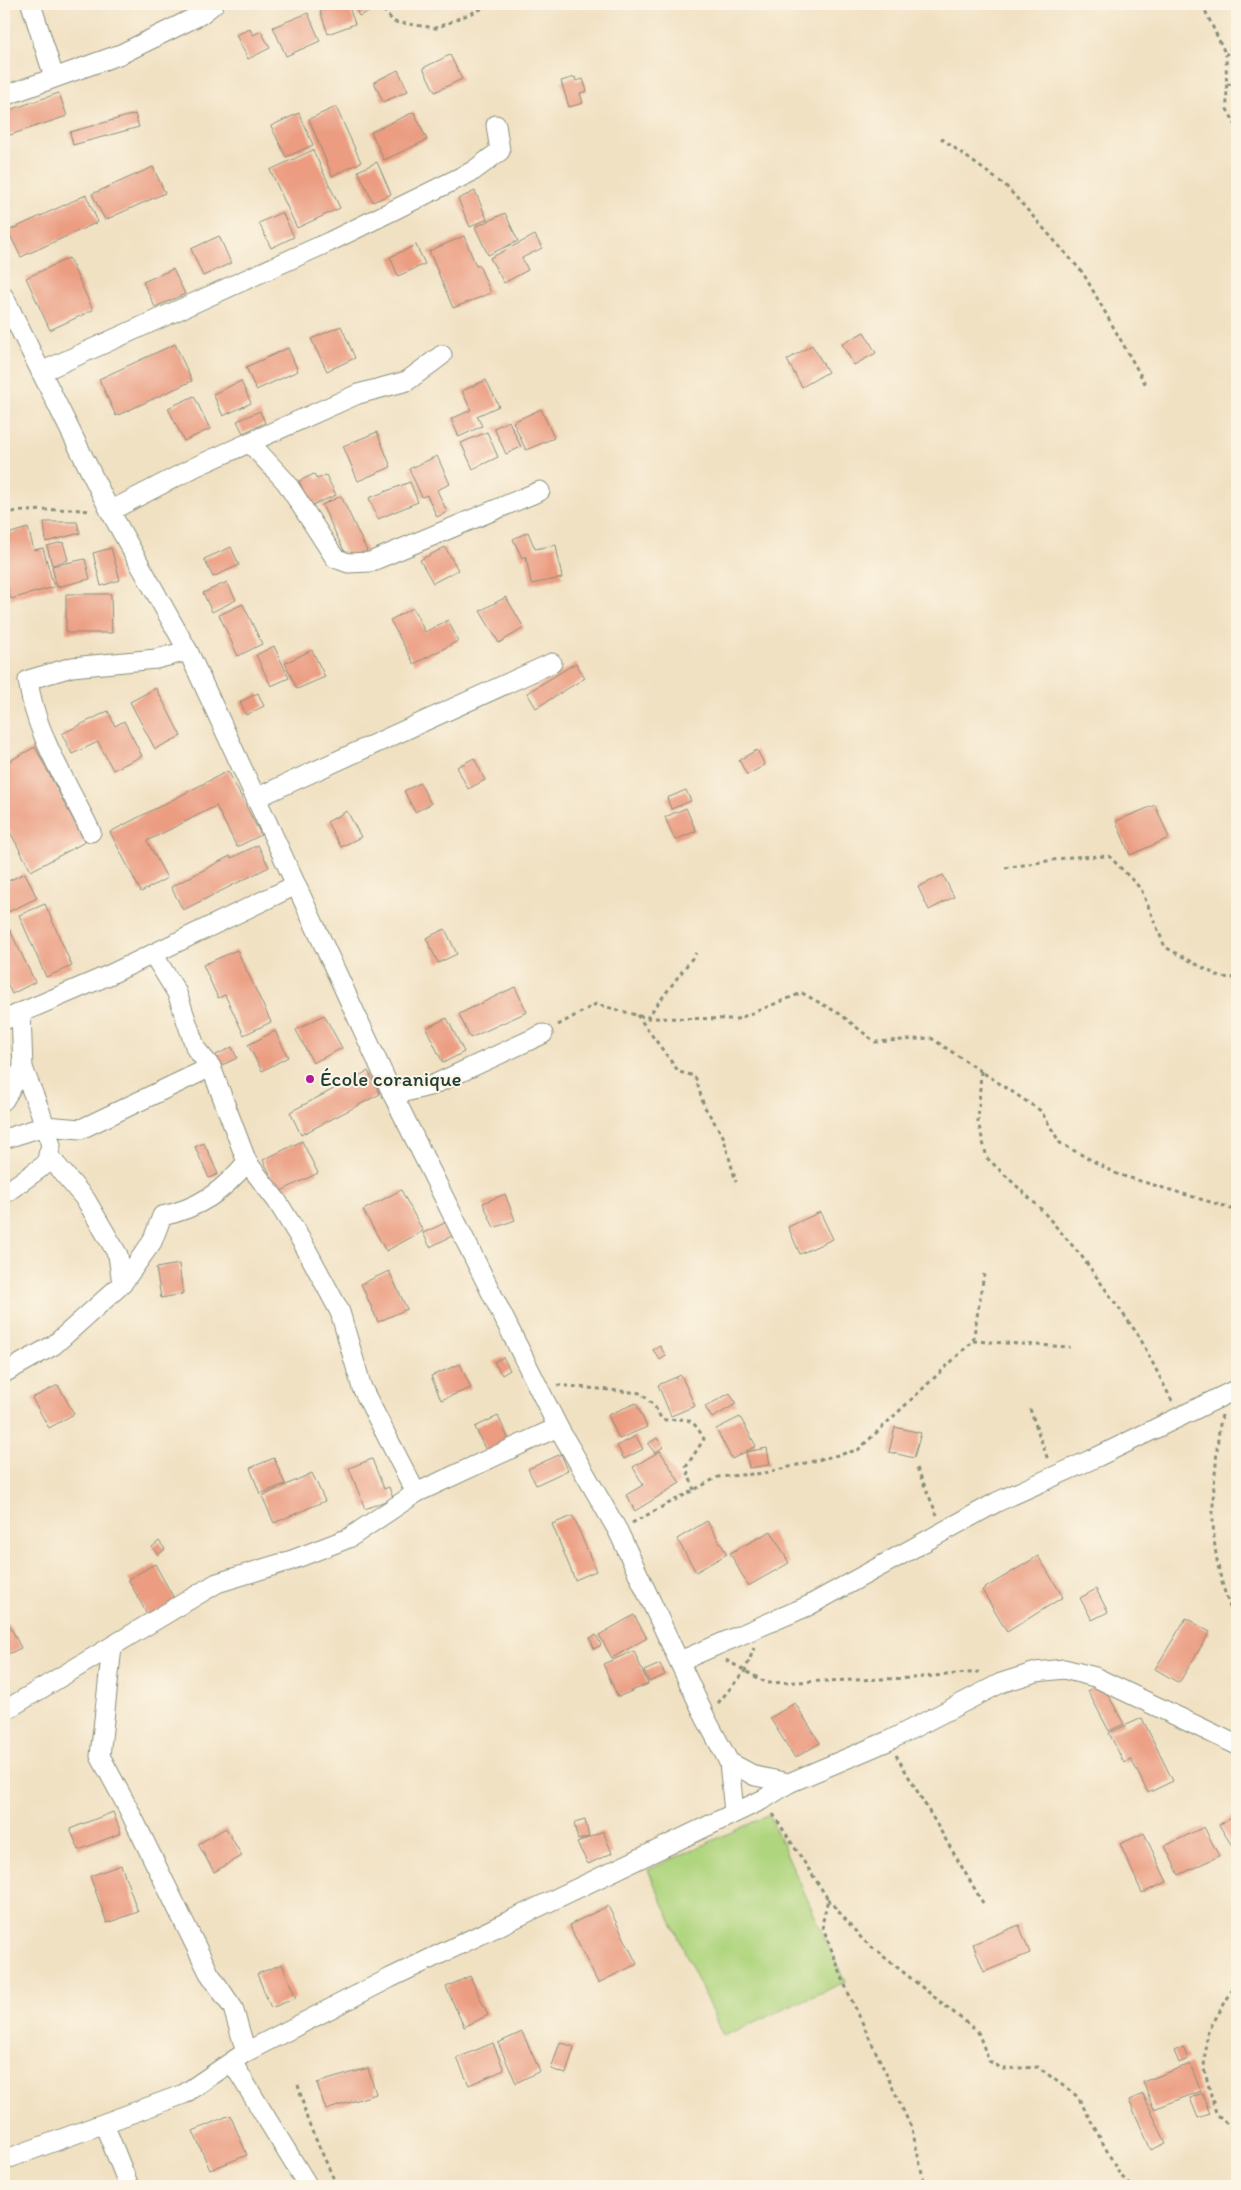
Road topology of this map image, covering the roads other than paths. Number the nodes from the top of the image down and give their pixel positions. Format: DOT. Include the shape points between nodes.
graph roads {
  1 [pos="31,4"];
  2 [pos="214,4"];
  3 [pos="54,77"];
  4 [pos="4,96"];
  5 [pos="496,125"];
  6 [pos="4,297"];
  7 [pos="442,355"];
  8 [pos="41,372"];
  9 [pos="250,443"];
  10 [pos="540,491"];
  11 [pos="110,511"];
  12 [pos="188,651"];
  13 [pos="552,663"];
  14 [pos="256,798"];
  15 [pos="91,832"];
  16 [pos="296,885"];
  17 [pos="153,954"];
  18 [pos="21,1012"];
  19 [pos="4,1020"];
  20 [pos="543,1034"];
  21 [pos="211,1067"];
  22 [pos="23,1068"];
  23 [pos="393,1095"];
  24 [pos="4,1100"];
  25 [pos="45,1126"];
  26 [pos="4,1139"];
  27 [pos="48,1155"];
  28 [pos="247,1162"];
  29 [pos="4,1194"];
  30 [pos="122,1284"];
  31 [pos="4,1373"];
  32 [pos="1237,1390"];
  33 [pos="558,1427"];
  34 [pos="416,1493"];
  35 [pos="112,1646"];
  36 [pos="680,1661"];
  37 [pos="4,1711"];
  38 [pos="1237,1745"];
  39 [pos="729,1762"];
  40 [pos="789,1784"];
  41 [pos="734,1812"];
  42 [pos="239,2057"];
  43 [pos="104,2124"];
  44 [pos="4,2160"];
  45 [pos="129,2186"];
  46 [pos="308,2186"];
  1 -- 3 [label="street"];
  2 -- 3 [label="street" via="200,15 121,54"];
  3 -- 4 [label="street"];
  5 -- 8 [label="street" via="500,151 473,171 329,242"];
  6 -- 8 [label="street"];
  7 -- 9 [label="street" via="407,382 358,394"];
  8 -- 11 [label="street"];
  9 -- 10 [label="street" via="286,482 336,558 348,563 370,562"];
  9 -- 11 [label="street"];
  11 -- 12 [label="street"];
  12 -- 14 [label="street"];
  12 -- 15 [label="street" via="156,658 72,667 28,680 46,740"];
  13 -- 14 [label="street"];
  14 -- 16 [label="street"];
  16 -- 17 [label="street"];
  16 -- 23 [label="street"];
  17 -- 18 [label="street"];
  17 -- 21 [label="street" via="177,993 196,1049"];
  18 -- 19 [label="street"];
  18 -- 22 [label="street"];
  20 -- 23 [label="street" via="433,1086"];
  21 -- 25 [label="street" via="81,1129"];
  21 -- 28 [label="street"];
  22 -- 24 [label="street"];
  22 -- 25 [label="street"];
  23 -- 33 [label="street"];
  25 -- 26 [label="street"];
  25 -- 27 [label="street" via="50,1145"];
  27 -- 29 [label="street" via="46,1164"];
  27 -- 30 [label="street" via="86,1200 118,1255"];
  28 -- 30 [label="street" via="229,1184 186,1211 162,1216 152,1242"];
  28 -- 34 [label="street" via="286,1216 340,1312 362,1388"];
  30 -- 31 [label="street" via="54,1345"];
  32 -- 36 [label="street" via="997,1502 808,1606"];
  33 -- 34 [label="street"];
  33 -- 36 [label="street" via="618,1531"];
  34 -- 35 [label="street" via="349,1538 217,1583"];
  35 -- 37 [label="street"];
  35 -- 42 [label="street" via="100,1756 210,1973 233,2008"];
  36 -- 39 [label="street"];
  38 -- 40 [label="street" via="1094,1677 1064,1669 1036,1672 1002,1683 888,1741"];
  39 -- 40 [label="street" via="755,1776"];
  39 -- 41 [label="street"];
  40 -- 41 [label="street"];
  41 -- 42 [label="street" via="390,1978"];
  42 -- 43 [label="street" via="184,2094"];
  42 -- 46 [label="street"];
  43 -- 44 [label="street"];
  43 -- 45 [label="street"];
}
